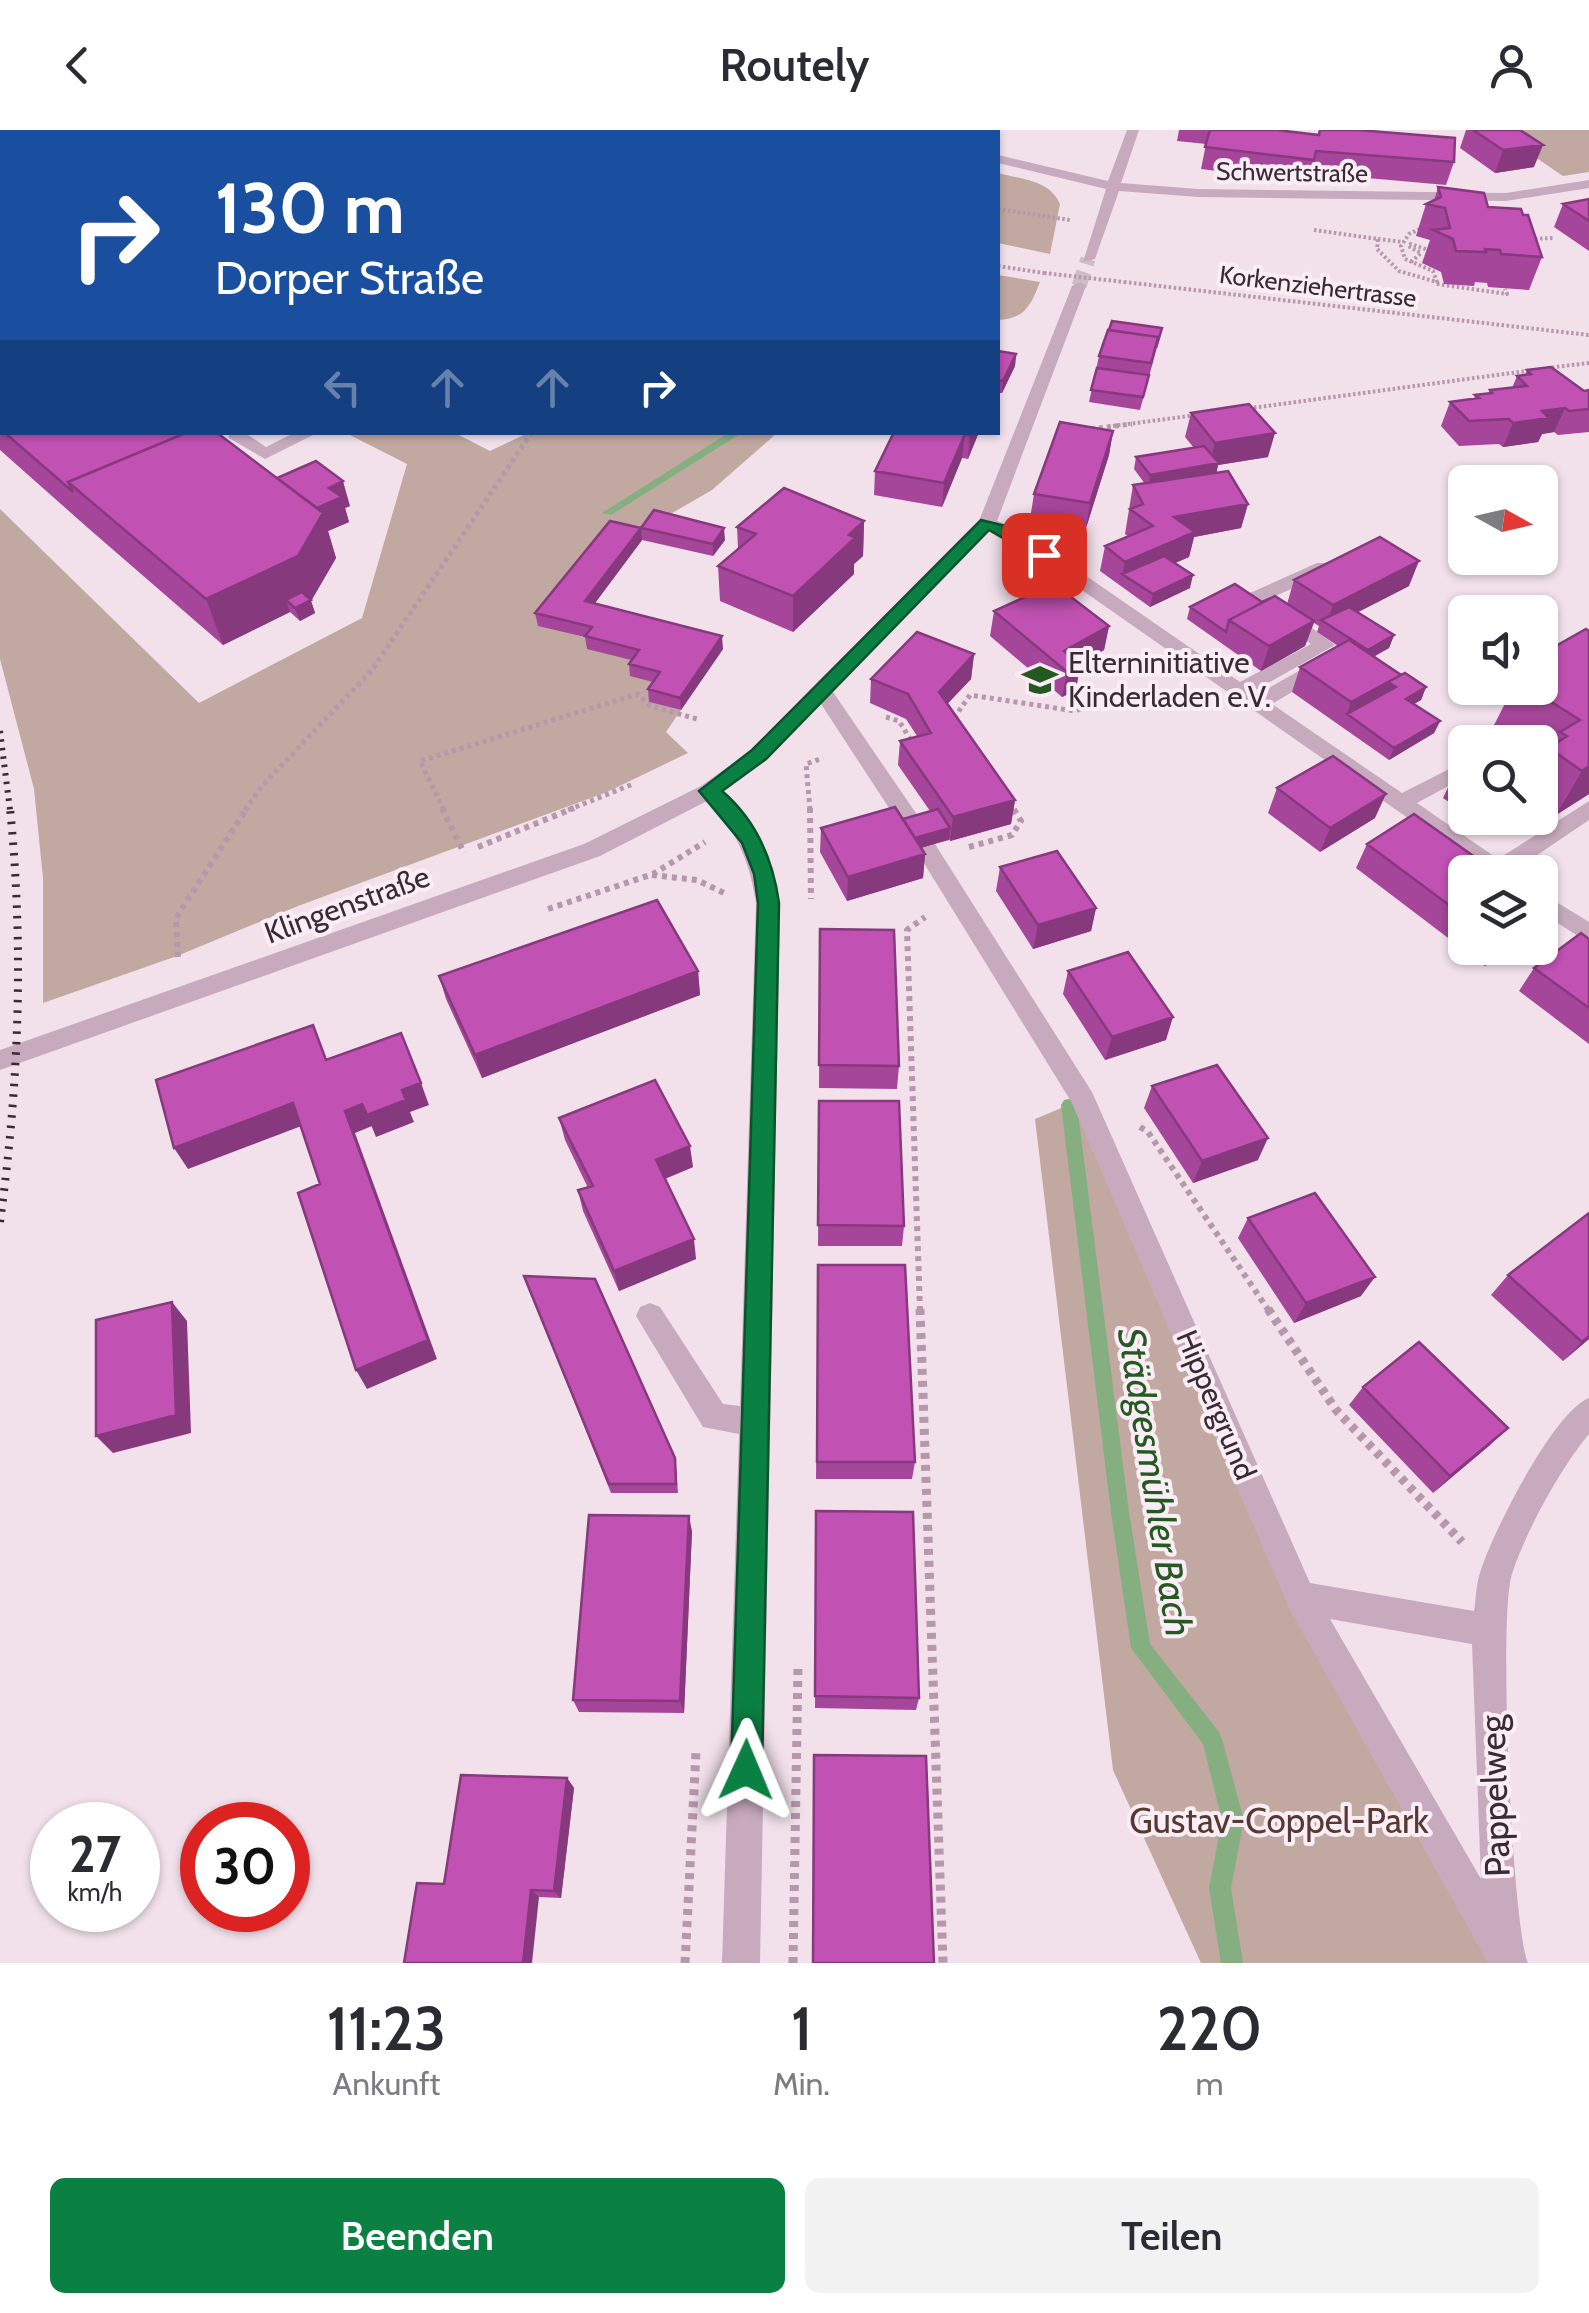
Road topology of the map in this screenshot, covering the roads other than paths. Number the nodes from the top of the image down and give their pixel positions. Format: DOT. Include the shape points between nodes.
graph roads {
  1 [pos="1134,130"];
  2 [pos="1000,159"];
  3 [pos="1589,184"];
  4 [pos="1112,186"];
  5 [pos="1088,259"];
  6 [pos="1079,286"];
  7 [pos="236,435"];
  8 [pos="305,435"];
  9 [pos="987,523"];
  10 [pos="1324,566"];
  11 [pos="1339,656"];
  12 [pos="823,692"];
  13 [pos="1251,696"];
  14 [pos="1448,777"];
  15 [pos="709,791"];
  16 [pos="1402,802"];
  17 [pos="1589,809"];
  18 [pos="1477,855"];
  19 [pos="1523,855"];
  20 [pos="1558,912"];
  21 [pos="1589,934"];
  22 [pos="0,1060"];
  23 [pos="650,1316"];
  24 [pos="1589,1412"];
  25 [pos="755,1422"];
  26 [pos="1300,1597"];
  27 [pos="1488,1630"];
  28 [pos="1509,1962"];
  29 [pos="741,1963"];
  1 -- 4 [label="street"];
  2 -- 4 [label="street, Schwertstraße"];
  3 -- 4 [label="street, Schwertstraße" via="1506,197"];
  4 -- 5 [label="street"];
  6 -- 9 [label="street"];
  7 -- 8 [label="street" via="265,454"];
  9 -- 12 [label="street, Klingenstraße"];
  9 -- 13 [label="street" via="1012,533"];
  10 -- 13 [label="street" via="1256,597 1325,645"];
  11 -- 13 [label="street"];
  12 -- 15 [label="street, Klingenstraße" via="759,755"];
  12 -- 26 [label="street, Hippergrund" via="1083,1100"];
  13 -- 16 [label="street"];
  14 -- 16 [label="street"];
  15 -- 22 [label="street, Klingenstraße" via="592,850"];
  15 -- 25 [label="street" via="752,841 768,903"];
  16 -- 18 [label="street"];
  17 -- 19 [label="street"];
  20 -- 21 [label="street"];
  23 -- 25 [label="street" via="714,1418"];
  24 -- 27 [label="street, Pappelweg" via="1555,1451 1495,1574"];
  25 -- 29 [label="street"];
  26 -- 27 [label="street"];
  26 -- 28 [label="street, Hippergrund"];
  27 -- 28 [label="street, Pappelweg"];
}
